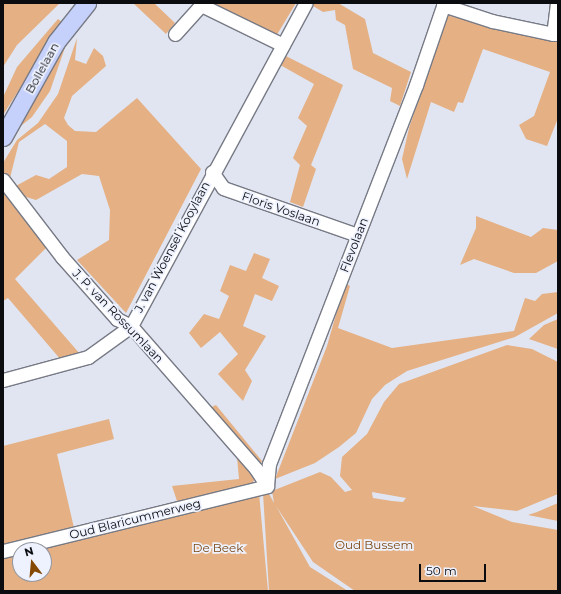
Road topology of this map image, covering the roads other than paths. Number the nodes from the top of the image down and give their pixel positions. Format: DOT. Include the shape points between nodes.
graph roads {
  1 [pos="87,3"];
  2 [pos="306,3"];
  3 [pos="557,3"];
  4 [pos="444,4"];
  5 [pos="176,34"];
  6 [pos="556,34"];
  7 [pos="282,45"];
  8 [pos="3,137"];
  9 [pos="212,172"];
  10 [pos="3,180"];
  11 [pos="357,235"];
  12 [pos="130,326"];
  13 [pos="3,380"];
  14 [pos="267,486"];
  15 [pos="3,551"];
  1 -- 8 [label="main road, Bollelaan" via="56,42"];
  2 -- 7 [label="street, J. van Woensel Kooylaan"];
  3 -- 6 [label="street"];
  4 -- 6 [label="street" via="492,21"];
  4 -- 11 [label="street, Flevolaan"];
  5 -- 7 [label="street" via="201,5"];
  7 -- 9 [label="street, J. van Woensel Kooylaan"];
  9 -- 11 [label="street, Floris Voslaan" via="223,188"];
  9 -- 12 [label="street, J. van Woensel Kooylaan"];
  10 -- 12 [label="street, J. P. van Rossumlaan" via="62,257 117,319"];
  11 -- 14 [label="street, Flevolaan" via="269,464"];
  12 -- 13 [label="street, J. van Woensel Kooylaan" via="88,357"];
  12 -- 14 [label="street, J. P. van Rossumlaan"];
  14 -- 15 [label="street, Oud Blaricummerweg"];
}
